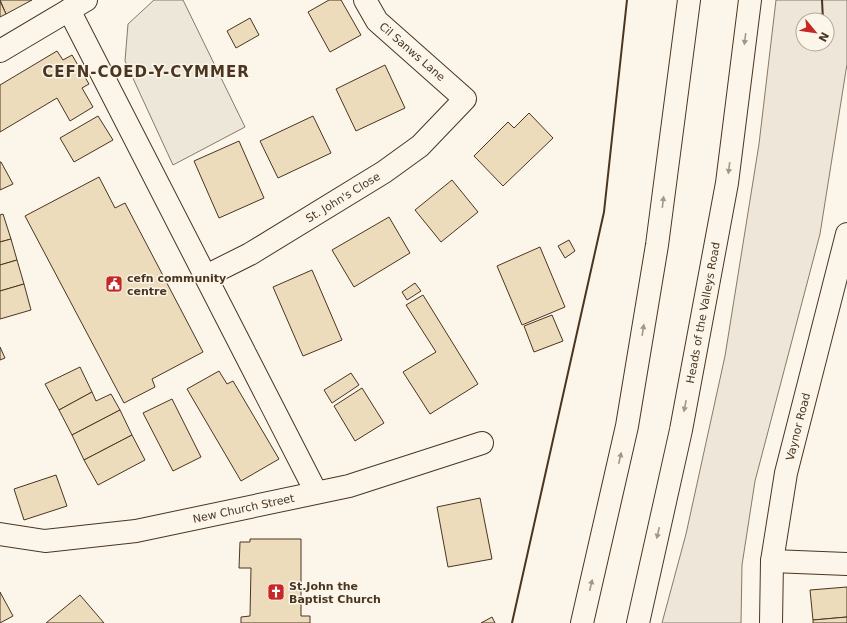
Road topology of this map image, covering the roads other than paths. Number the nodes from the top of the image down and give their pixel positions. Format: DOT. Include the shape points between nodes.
graph roads {
  1 [pos="365,0"];
  2 [pos="689,0"];
  3 [pos="750,0"];
  4 [pos="78,5"];
  5 [pos="0,51"];
  6 [pos="465,99"];
  7 [pos="847,234"];
  8 [pos="844,262"];
  9 [pos="206,276"];
  10 [pos="482,443"];
  11 [pos="316,492"];
  12 [pos="0,534"];
  13 [pos="772,561"];
  14 [pos="847,564"];
  15 [pos="582,623"];
  16 [pos="638,623"];
  17 [pos="771,623"];
  1 -- 6 [label="main road, Cil Sanws Lane" via="376,21"];
  15 -- 2 [label="main road, one-way" via="627,426 657,245"];
  3 -- 16 [label="main road, Heads of the Valleys Road, one-way" via="727,183 681,430"];
  4 -- 5 [label="main road"];
  4 -- 9 [label="main road"];
  6 -- 9 [label="main road, St. John's Close" via="420,146 384,172 250,254"];
  7 -- 8 [label="main road, Vaynor Road"];
  8 -- 13 [label="main road, Vaynor Road" via="786,473"];
  9 -- 11 [label="main road"];
  10 -- 11 [label="main road, New Church Street" via="349,486"];
  11 -- 12 [label="main road, New Church Street" via="136,531 45,541"];
  13 -- 14 [label="main road"];
  13 -- 17 [label="main road, Vaynor Road"];
}
